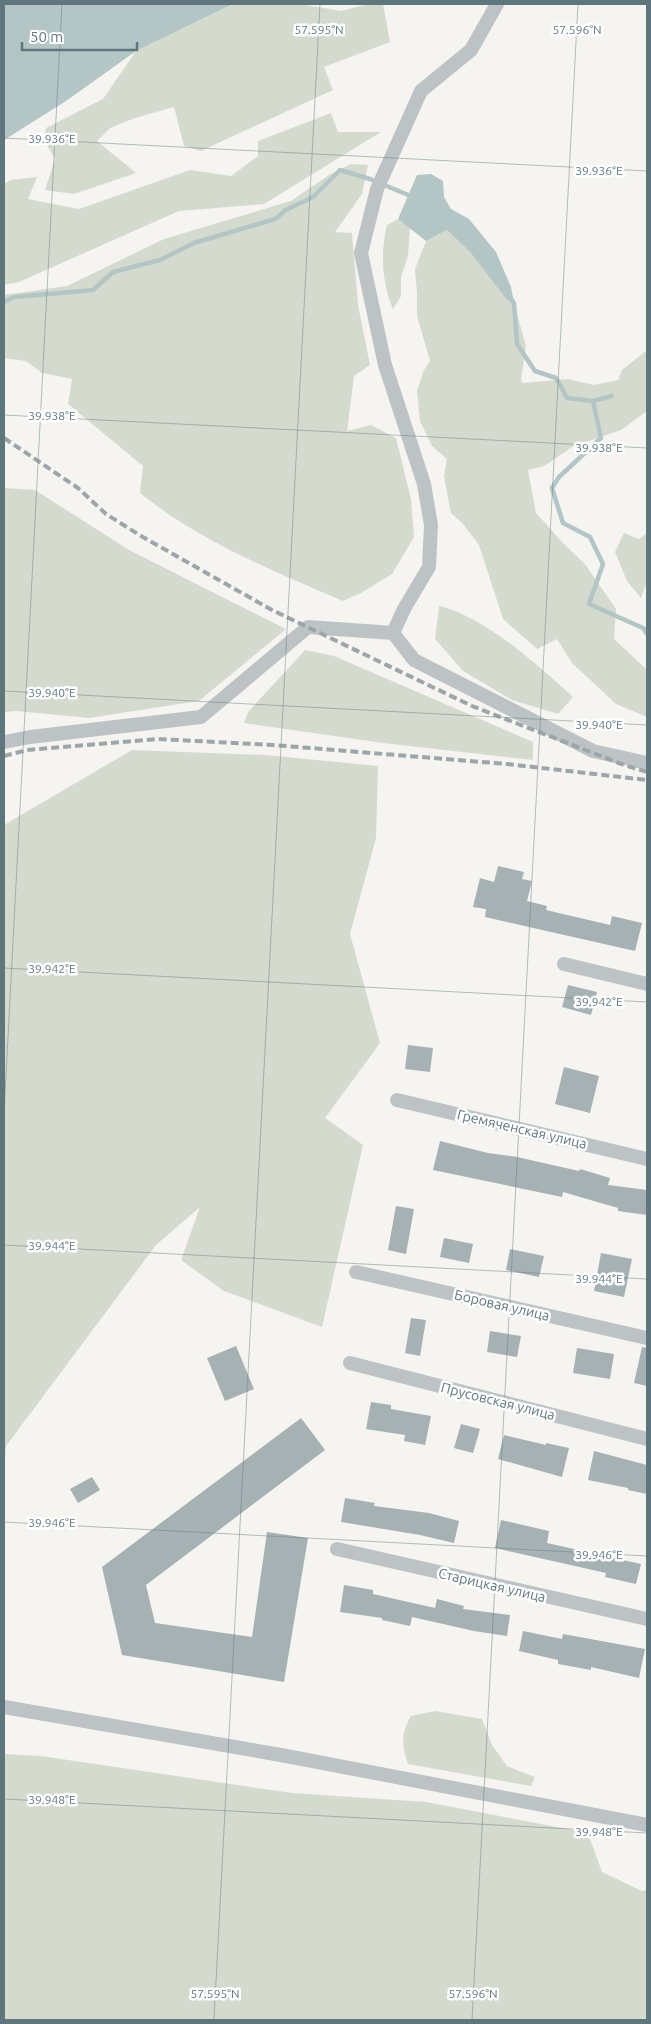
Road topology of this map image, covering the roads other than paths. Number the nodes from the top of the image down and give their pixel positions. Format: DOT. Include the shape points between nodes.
graph roads {
  1 [pos="497,4"];
  2 [pos="393,633"];
  3 [pos="4,742"];
  4 [pos="647,763"];
  5 [pos="564,964"];
  6 [pos="647,984"];
  7 [pos="397,1100"];
  8 [pos="647,1159"];
  9 [pos="356,1272"];
  10 [pos="647,1338"];
  11 [pos="350,1363"];
  12 [pos="647,1439"];
  13 [pos="337,1549"];
  14 [pos="647,1619"];
  15 [pos="4,1707"];
  16 [pos="647,1825"];
  1 -- 2 [label="street" via="472,50 421,91 379,182 361,253 385,365 424,484 431,525 429,567"];
  2 -- 3 [label="street" via="308,627 201,718"];
  2 -- 4 [label="street" via="414,660 431,669 592,751"];
  5 -- 6 [label="street"];
  7 -- 8 [label="street, Гремяченская улица"];
  9 -- 10 [label="street, Боровая улица"];
  11 -- 12 [label="street, Прусовская улица"];
  13 -- 14 [label="street, Старицкая улица"];
  15 -- 16 [label="street"];
}
